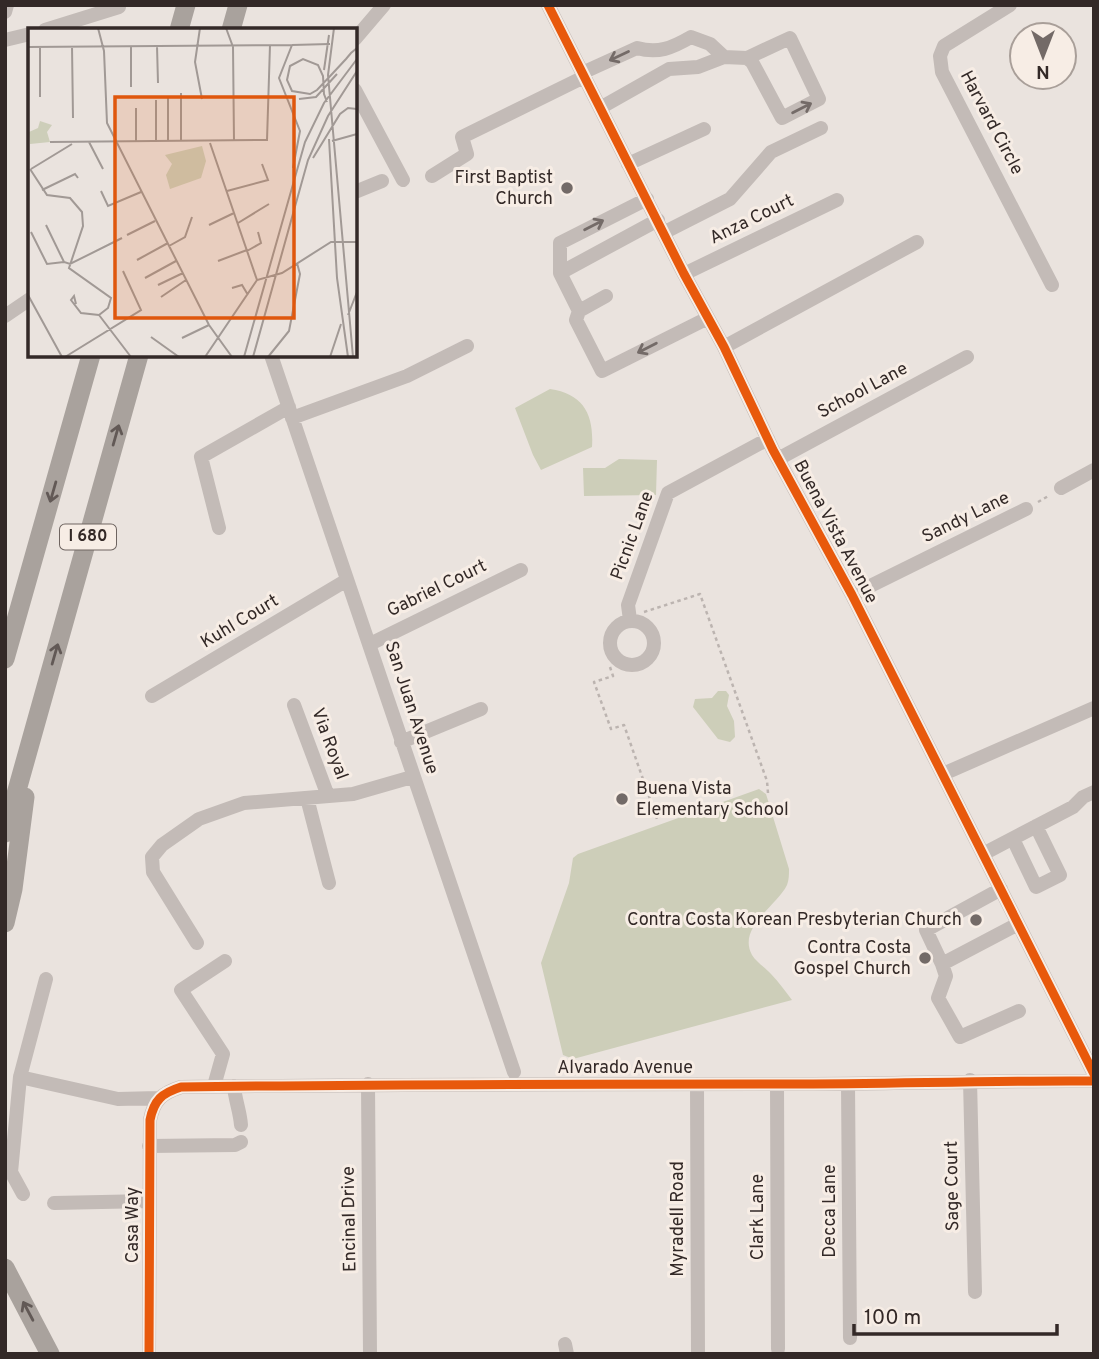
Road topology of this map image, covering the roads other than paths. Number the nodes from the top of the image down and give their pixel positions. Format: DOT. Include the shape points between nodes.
graph roads {
  1 [pos="7,5"];
  2 [pos="186,5"];
  3 [pos="238,5"];
  4 [pos="384,5"];
  5 [pos="548,5"];
  6 [pos="1010,5"];
  7 [pos="119,8"];
  8 [pos="5,12"];
  9 [pos="370,12"];
  10 [pos="52,28"];
  11 [pos="180,28"];
  12 [pos="232,28"];
  13 [pos="28,34"];
  14 [pos="357,35"];
  15 [pos="5,40"];
  16 [pos="668,50"];
  17 [pos="724,57"];
  18 [pos="747,58"];
  19 [pos="669,69"];
  20 [pos="583,75"];
  21 [pos="357,94"];
  22 [pos="600,108"];
  23 [pos="821,128"];
  24 [pos="704,129"];
  25 [pos="628,164"];
  26 [pos="432,176"];
  27 [pos="403,180"];
  28 [pos="382,181"];
  29 [pos="357,191"];
  30 [pos="647,199"];
  31 [pos="837,200"];
  32 [pos="661,226"];
  33 [pos="917,242"];
  34 [pos="560,273"];
  35 [pos="684,274"];
  36 [pos="1052,285"];
  37 [pos="606,296"];
  38 [pos="28,300"];
  39 [pos="579,311"];
  40 [pos="5,316"];
  41 [pos="708,318"];
  42 [pos="467,346"];
  43 [pos="724,347"];
  44 [pos="90,357"];
  45 [pos="138,357"];
  46 [pos="272,357"];
  47 [pos="967,357"];
  48 [pos="290,412"];
  49 [pos="768,439"];
  50 [pos="778,460"];
  51 [pos="1094,470"];
  52 [pos="1061,488"];
  53 [pos="1026,509"];
  54 [pos="219,528"];
  55 [pos="522,570"];
  56 [pos="347,580"];
  57 [pos="852,595"];
  58 [pos="630,621"];
  59 [pos="370,644"];
  60 [pos="5,659"];
  61 [pos="152,696"];
  62 [pos="295,705"];
  63 [pos="1094,708"];
  64 [pos="481,709"];
  65 [pos="36,720"];
  66 [pos="401,741"];
  67 [pos="943,774"];
  68 [pos="412,777"];
  69 [pos="1094,792"];
  70 [pos="328,796"];
  71 [pos="307,798"];
  72 [pos="1036,826"];
  73 [pos="5,833"];
  74 [pos="1013,839"];
  75 [pos="983,854"];
  76 [pos="329,883"];
  77 [pos="1001,890"];
  78 [pos="5,923"];
  79 [pos="1018,924"];
  80 [pos="197,943"];
  81 [pos="225,961"];
  82 [pos="942,964"];
  83 [pos="46,979"];
  84 [pos="1018,1010"];
  85 [pos="514,1072"];
  86 [pos="1094,1074"];
  87 [pos="20,1077"];
  88 [pos="970,1080"];
  89 [pos="1094,1082"];
  90 [pos="696,1083"];
  91 [pos="368,1084"];
  92 [pos="777,1084"];
  93 [pos="848,1084"];
  94 [pos="214,1086"];
  95 [pos="234,1086"];
  96 [pos="158,1098"];
  97 [pos="241,1125"];
  98 [pos="241,1142"];
  99 [pos="149,1146"];
  100 [pos="23,1194"];
  101 [pos="149,1201"];
  102 [pos="54,1203"];
  103 [pos="5,1268"];
  104 [pos="975,1292"];
  105 [pos="850,1338"];
  106 [pos="778,1349"];
  107 [pos="50,1354"];
  108 [pos="149,1354"];
  109 [pos="370,1354"];
  110 [pos="698,1354"];
  1 -- 8 [label="street"];
  2 -- 11 [label="highway"];
  3 -- 12 [label="highway"];
  4 -- 9 [label="street"];
  5 -- 20 [label="street, Buena Vista Avenue"];
  6 -- 36 [label="street, Harvard Circle" via="944,46 942,72"];
  7 -- 10 [label="street"];
  9 -- 14 [label="street"];
  13 -- 15 [label="street"];
  16 -- 17 [label="street" via="691,37 710,44"];
  16 -- 19 [label="street"];
  16 -- 20 [label="street, one-way" via="637,48"];
  17 -- 18 [label="street"];
  17 -- 19 [label="street"];
  18 -- 18 [label="street, one-way" via="782,118 820,99 790,38"];
  19 -- 22 [label="street"];
  20 -- 22 [label="street, Buena Vista Avenue"];
  20 -- 26 [label="street" via="462,138 467,154"];
  21 -- 27 [label="street"];
  22 -- 25 [label="street, Buena Vista Avenue"];
  23 -- 32 [label="street" via="771,152 730,199"];
  24 -- 25 [label="street"];
  25 -- 30 [label="street, Buena Vista Avenue"];
  28 -- 29 [label="street"];
  30 -- 32 [label="street, Buena Vista Avenue"];
  34 -- 30 [label="street, one-way" via="560,243"];
  31 -- 35 [label="street, Anza Court"];
  32 -- 34 [label="street"];
  32 -- 35 [label="street, Buena Vista Avenue"];
  33 -- 43 [label="street"];
  34 -- 39 [label="street"];
  35 -- 41 [label="street, Buena Vista Avenue"];
  37 -- 39 [label="street"];
  38 -- 40 [label="street"];
  41 -- 39 [label="street, one-way" via="602,371 576,320"];
  41 -- 43 [label="street, Buena Vista Avenue"];
  42 -- 48 [label="street" via="407,376"];
  43 -- 49 [label="street, Buena Vista Avenue"];
  44 -- 60 [label="highway, I 680, one-way"];
  65 -- 45 [label="highway, I 680, one-way"];
  46 -- 48 [label="street, San Juan Avenue"];
  47 -- 50 [label="street, School Lane"];
  48 -- 54 [label="street" via="201,457"];
  48 -- 56 [label="street, San Juan Avenue"];
  49 -- 50 [label="street, Buena Vista Avenue"];
  49 -- 58 [label="street, Picnic Lane" via="668,493 628,606"];
  50 -- 57 [label="street, Buena Vista Avenue"];
  51 -- 52 [label="street"];
  53 -- 57 [label="street, Sandy Lane"];
  55 -- 59 [label="street, Gabriel Court"];
  56 -- 59 [label="street, San Juan Avenue"];
  56 -- 61 [label="street, Kuhl Court"];
  57 -- 67 [label="street, Buena Vista Avenue"];
  59 -- 66 [label="street, San Juan Avenue"];
  62 -- 70 [label="street, Via Royal"];
  63 -- 67 [label="street"];
  64 -- 66 [label="street"];
  65 -- 73 [label="highway, I 680"];
  65 -- 78 [label="highway"];
  66 -- 68 [label="street, San Juan Avenue"];
  67 -- 75 [label="street, Buena Vista Avenue"];
  68 -- 70 [label="street, Via Royal" via="353,794"];
  68 -- 85 [label="street, San Juan Avenue"];
  69 -- 72 [label="street"];
  70 -- 71 [label="street, Via Royal"];
  71 -- 76 [label="street"];
  71 -- 80 [label="street, Via Royal" via="244,803 199,819 152,857 153,872"];
  72 -- 74 [label="street"];
  72 -- 74 [label="street" via="1060,875 1036,887"];
  74 -- 75 [label="street"];
  75 -- 77 [label="street, Buena Vista Avenue"];
  77 -- 79 [label="street, Buena Vista Avenue"];
  77 -- 82 [label="street" via="926,930"];
  79 -- 82 [label="street"];
  79 -- 86 [label="street, Buena Vista Avenue"];
  81 -- 94 [label="street" via="181,990 223,1054"];
  82 -- 84 [label="street" via="946,976 938,998 960,1037"];
  83 -- 87 [label="street"];
  87 -- 96 [label="street, Alvarado Avenue" via="118,1100"];
  87 -- 100 [label="street" via="11,1171"];
  88 -- 89 [label="street, Alvarado Avenue"];
  88 -- 93 [label="street, Alvarado Avenue"];
  88 -- 104 [label="street, Sage Court"];
  90 -- 91 [label="street, Alvarado Avenue"];
  90 -- 92 [label="street, Alvarado Avenue"];
  90 -- 110 [label="street, Myradell Road"];
  91 -- 95 [label="street, Alvarado Avenue"];
  91 -- 109 [label="street, Encinal Drive"];
  92 -- 93 [label="street, Alvarado Avenue"];
  92 -- 106 [label="street, Clark Lane"];
  93 -- 105 [label="street, Decca Lane"];
  94 -- 95 [label="street, Alvarado Avenue"];
  94 -- 96 [label="street, Alvarado Avenue" via="181,1087"];
  95 -- 97 [label="street"];
  96 -- 99 [label="street, Casa Way" via="152,1108"];
  98 -- 99 [label="street"];
  99 -- 101 [label="street, Casa Way"];
  101 -- 102 [label="street"];
  101 -- 108 [label="street, Casa Way"];
  107 -- 103 [label="highway, one-way"];
}
